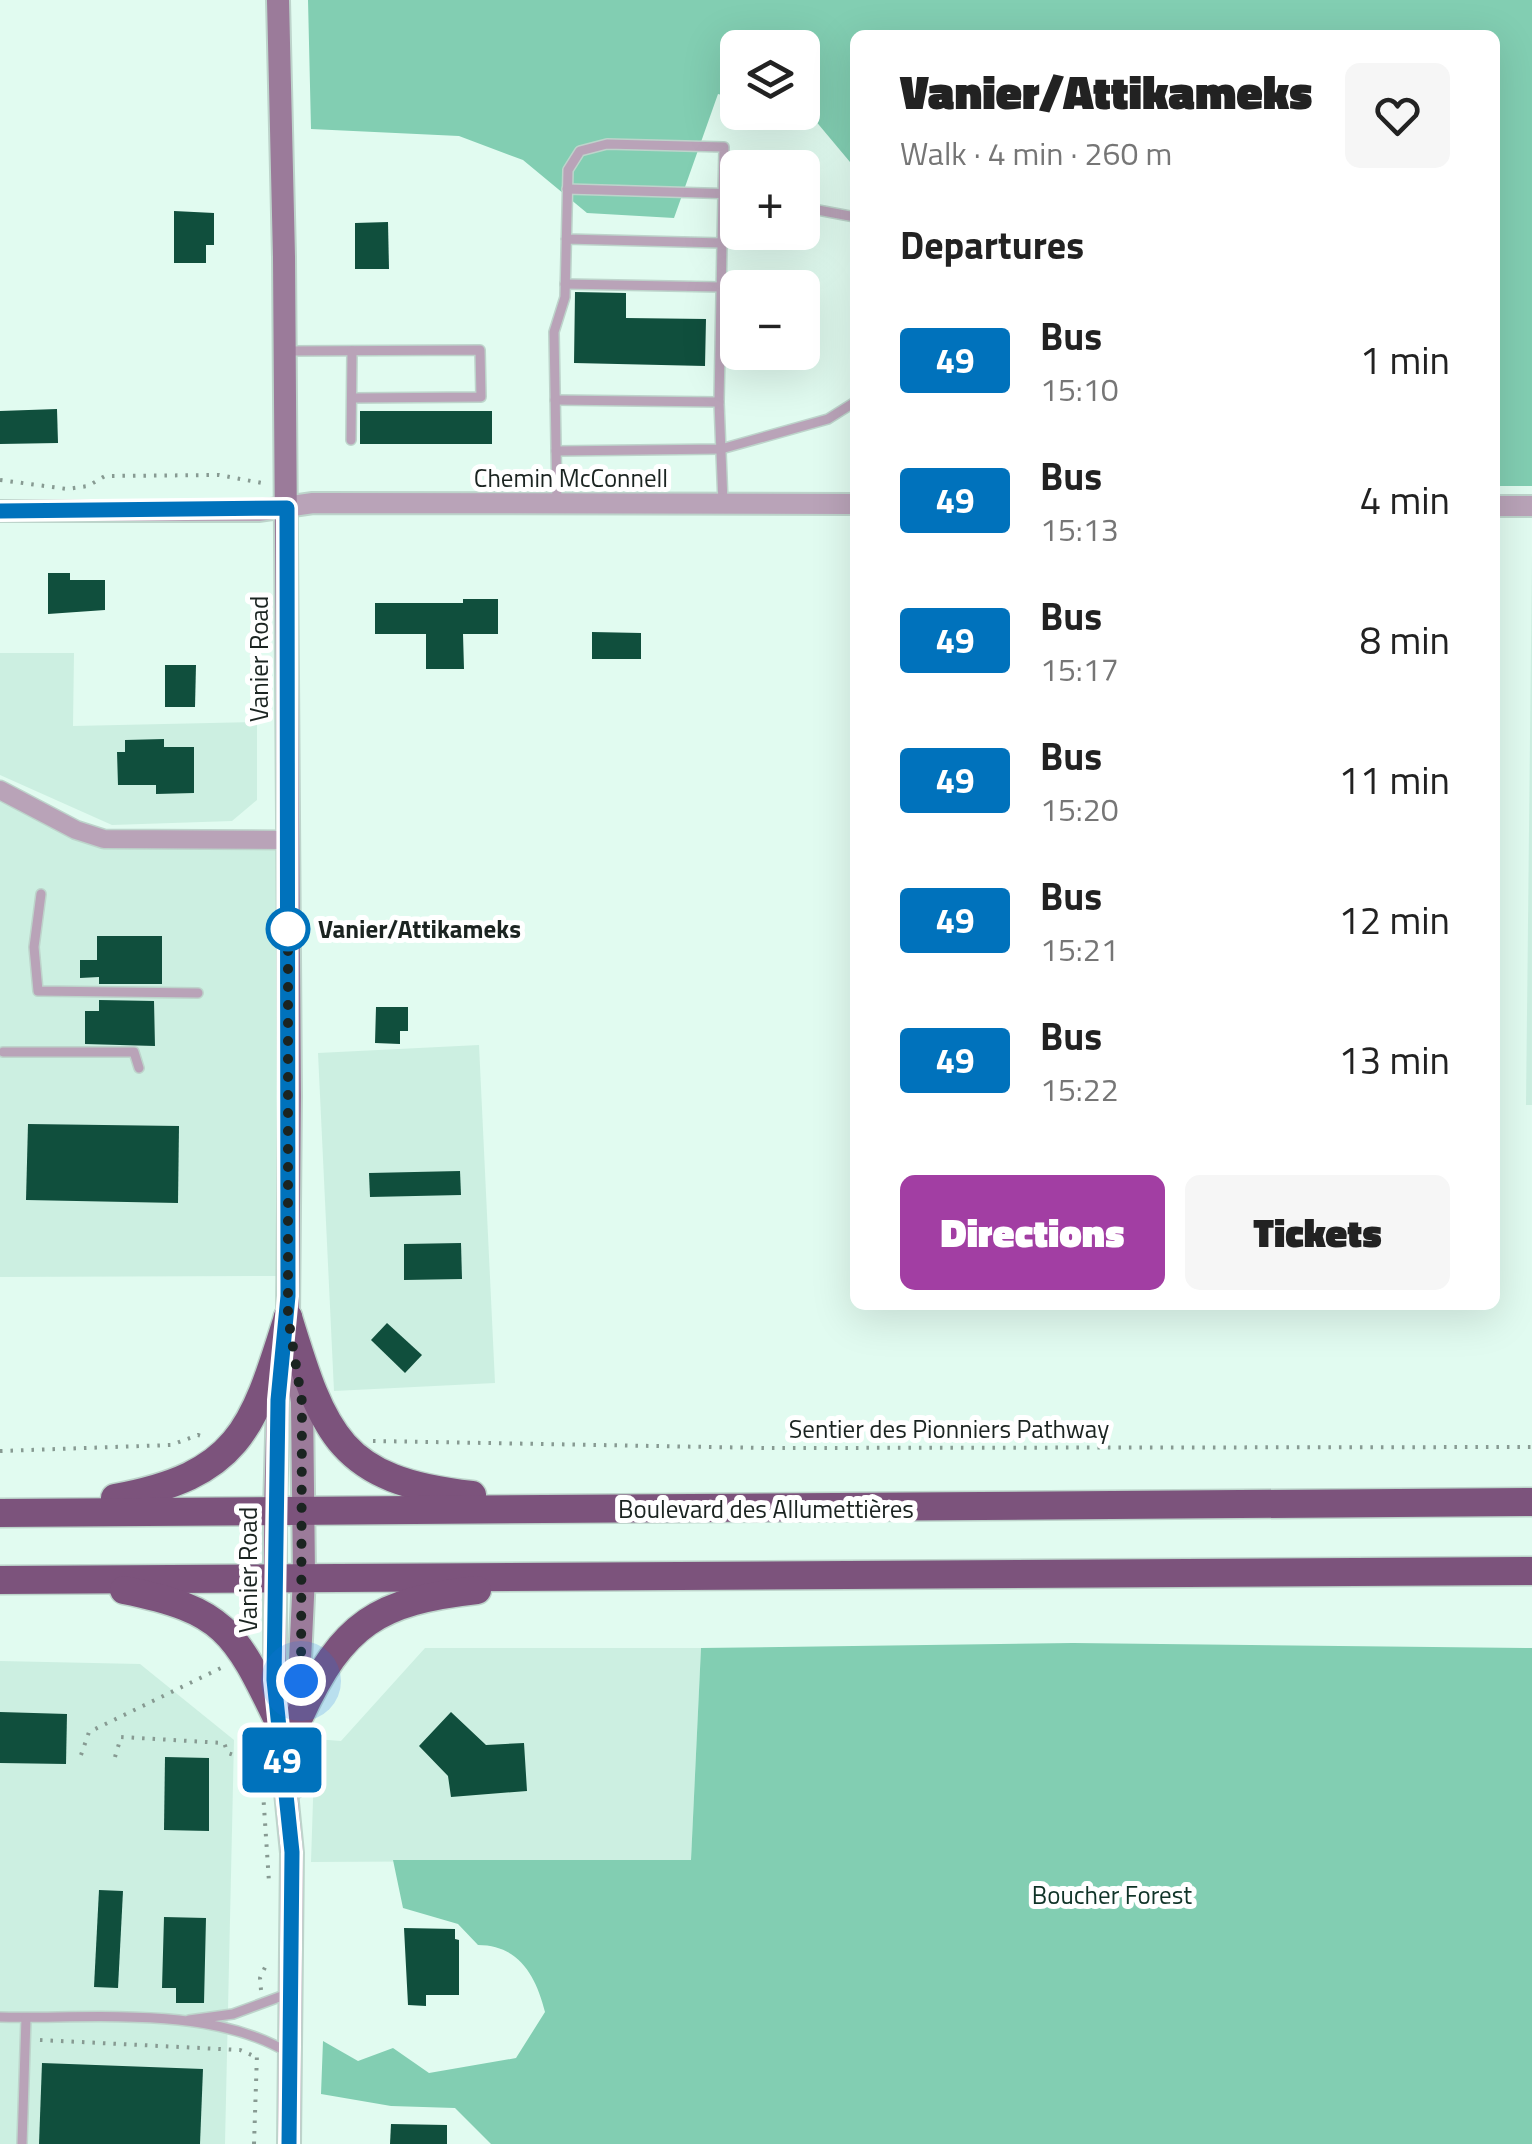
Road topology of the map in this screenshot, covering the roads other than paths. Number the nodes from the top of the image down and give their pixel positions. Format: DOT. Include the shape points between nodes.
graph roads {
  1 [pos="278,0"];
  2 [pos="724,150"];
  3 [pos="567,189"];
  4 [pos="720,191"];
  5 [pos="820,210"];
  6 [pos="850,216"];
  7 [pos="566,238"];
  8 [pos="720,243"];
  9 [pos="565,284"];
  10 [pos="720,287"];
  11 [pos="720,344"];
  12 [pos="352,350"];
  13 [pos="285,351"];
  14 [pos="352,398"];
  15 [pos="555,400"];
  16 [pos="719,402"];
  17 [pos="850,405"];
  18 [pos="351,440"];
  19 [pos="721,449"];
  20 [pos="556,451"];
  21 [pos="557,503"];
  22 [pos="723,504"];
  23 [pos="850,504"];
  24 [pos="1500,506"];
  25 [pos="1532,506"];
  26 [pos="287,508"];
  27 [pos="0,510"];
  28 [pos="0,790"];
  29 [pos="286,840"];
  30 [pos="41,894"];
  31 [pos="198,993"];
  32 [pos="3,1052"];
  33 [pos="139,1068"];
  34 [pos="288,1317"];
  35 [pos="1532,1502"];
  36 [pos="303,1509"];
  37 [pos="275,1510"];
  38 [pos="629,1511"];
  39 [pos="46,1512"];
  40 [pos="0,1513"];
  41 [pos="1532,1570"];
  42 [pos="622,1575"];
  43 [pos="275,1576"];
  44 [pos="304,1576"];
  45 [pos="64,1578"];
  46 [pos="0,1580"];
  47 [pos="289,1717"];
  48 [pos="291,1993"];
  49 [pos="0,2017"];
  50 [pos="26,2018"];
  51 [pos="182,2021"];
  52 [pos="289,2054"];
  53 [pos="22,2144"];
  54 [pos="289,2144"];
  1 -- 13 [label="main road, Vanier Road"];
  2 -- 3 [label="lane" via="606,144 580,152 568,170"];
  3 -- 4 [label="lane"];
  3 -- 7 [label="lane"];
  5 -- 6 [label="lane"];
  7 -- 8 [label="lane"];
  7 -- 9 [label="lane"];
  9 -- 10 [label="lane"];
  9 -- 15 [label="lane" via="554,332"];
  11 -- 16 [label="lane"];
  12 -- 13 [label="lane"];
  12 -- 14 [label="lane"];
  12 -- 14 [label="lane" via="480,350 481,382 481,398"];
  13 -- 26 [label="main road, Vanier Road"];
  14 -- 18 [label="lane"];
  15 -- 16 [label="lane"];
  15 -- 20 [label="lane"];
  16 -- 19 [label="lane"];
  17 -- 19 [label="lane" via="828,420"];
  19 -- 20 [label="lane"];
  19 -- 22 [label="lane"];
  20 -- 21 [label="lane"];
  21 -- 22 [label="street, Chemin McConnell"];
  21 -- 26 [label="street, Chemin McConnell"];
  22 -- 23 [label="street, Chemin McConnell"];
  24 -- 25 [label="street"];
  26 -- 27 [label="street, Chemin McConnell"];
  26 -- 29 [label="main road, Vanier Road"];
  28 -- 29 [label="street" via="104,839"];
  29 -- 34 [label="main road, Vanier Road"];
  30 -- 31 [label="lane" via="34,947 38,991"];
  32 -- 33 [label="lane" via="134,1052"];
  34 -- 36 [label="main road, Vanier Road" via="302,1402"];
  34 -- 37 [label="main road, Vanier Road"];
  34 -- 38 [label="highway" via="326,1421 354,1456 381,1475 420,1488"];
  34 -- 39 [label="highway" via="262,1402 242,1434 204,1472 168,1488"];
  35 -- 38 [label="highway, Boulevard des Allumettières"];
  36 -- 37 [label="highway, Boulevard des Allumettières"];
  36 -- 38 [label="highway, Boulevard des Allumettières"];
  36 -- 44 [label="main road, Vanier Road"];
  37 -- 39 [label="highway, Boulevard des Allumettières"];
  37 -- 43 [label="main road, Vanier Road"];
  39 -- 40 [label="highway, Boulevard des Allumettières"];
  41 -- 42 [label="highway"];
  42 -- 44 [label="highway"];
  42 -- 47 [label="highway" via="392,1606 336,1649"];
  43 -- 44 [label="highway"];
  43 -- 45 [label="highway"];
  43 -- 47 [label="main road, Vanier Road"];
  44 -- 47 [label="main road, Vanier Road"];
  45 -- 46 [label="highway"];
  45 -- 47 [label="highway" via="178,1601 209,1616"];
  47 -- 48 [label="main road, Vanier Road"];
  48 -- 51 [label="lane" via="233,2014"];
  48 -- 52 [label="main road, Vanier Road"];
  49 -- 50 [label="lane"];
  50 -- 51 [label="lane"];
  50 -- 53 [label="lane"];
  51 -- 52 [label="lane" via="260,2036"];
  52 -- 54 [label="main road, Vanier Road"];
}
